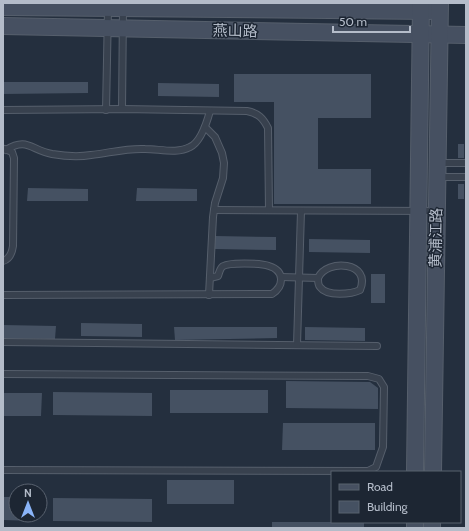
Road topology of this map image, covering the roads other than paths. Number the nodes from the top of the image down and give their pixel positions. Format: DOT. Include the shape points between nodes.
graph roads {
  1 [pos="3,6"];
  2 [pos="115,7"];
  3 [pos="421,7"];
  4 [pos="440,7"];
  5 [pos="3,26"];
  6 [pos="115,28"];
  7 [pos="421,34"];
  8 [pos="440,35"];
  9 [pos="466,35"];
  10 [pos="122,109"];
  11 [pos="3,110"];
  12 [pos="106,110"];
  13 [pos="210,111"];
  14 [pos="205,127"];
  15 [pos="5,149"];
  16 [pos="466,163"];
  17 [pos="438,170"];
  18 [pos="466,177"];
  19 [pos="214,210"];
  20 [pos="269,210"];
  21 [pos="301,210"];
  22 [pos="419,211"];
  23 [pos="437,211"];
  24 [pos="3,261"];
  25 [pos="281,277"];
  26 [pos="210,278"];
  27 [pos="299,278"];
  28 [pos="318,278"];
  29 [pos="3,295"];
  30 [pos="209,295"];
  31 [pos="3,342"];
  32 [pos="297,345"];
  33 [pos="377,346"];
  34 [pos="3,374"];
  35 [pos="3,470"];
  36 [pos="415,471"];
  37 [pos="433,471"];
  1 -- 2 [label="street, 燕山路"];
  2 -- 3 [label="street, 燕山路"];
  2 -- 6 [label="lane"];
  2 -- 6 [label="lane"];
  3 -- 4 [label="street, 燕山路"];
  3 -- 7 [label="street, 黄浦江路"];
  4 -- 8 [label="street, 黄浦江路"];
  5 -- 6 [label="street, 燕山路"];
  6 -- 7 [label="street, 燕山路"];
  6 -- 10 [label="lane"];
  6 -- 12 [label="lane"];
  7 -- 8 [label="street, 燕山路"];
  7 -- 22 [label="street, 黄浦江路"];
  8 -- 9 [label="street, 燕山路"];
  8 -- 17 [label="street, 黄浦江路"];
  10 -- 12 [label="lane"];
  10 -- 13 [label="lane"];
  11 -- 12 [label="lane"];
  13 -- 14 [label="lane"];
  13 -- 20 [label="lane" via="247,111 255,113 265,122 269,135"];
  14 -- 15 [label="lane" via="196,144 182,151 133,149 75,156 51,154 22,144"];
  14 -- 19 [label="lane" via="215,137 224,163 223,178"];
  15 -- 24 [label="lane" via="12,152 14,158 14,246 9,258"];
  16 -- 17 [label="lane"];
  17 -- 18 [label="lane"];
  17 -- 23 [label="street, 黄浦江路"];
  19 -- 20 [label="lane"];
  19 -- 26 [label="lane"];
  20 -- 21 [label="lane"];
  21 -- 22 [label="lane"];
  21 -- 27 [label="lane"];
  22 -- 23 [label="lane"];
  22 -- 36 [label="street, 黄浦江路"];
  23 -- 37 [label="street, 黄浦江路"];
  25 -- 26 [label="lane" via="270,266 227,264 222,267 218,276"];
  25 -- 27 [label="lane"];
  25 -- 30 [label="lane" via="278,290 272,294"];
  26 -- 30 [label="lane"];
  27 -- 28 [label="lane"];
  27 -- 32 [label="lane"];
  28 -- 28 [label="lane" via="325,269 344,266 361,273 363,279 360,290 338,294 322,290"];
  29 -- 30 [label="lane"];
  31 -- 32 [label="lane"];
  32 -- 33 [label="lane"];
  34 -- 35 [label="lane" via="368,376 379,379 384,387 383,447 376,467 368,471"];
}
